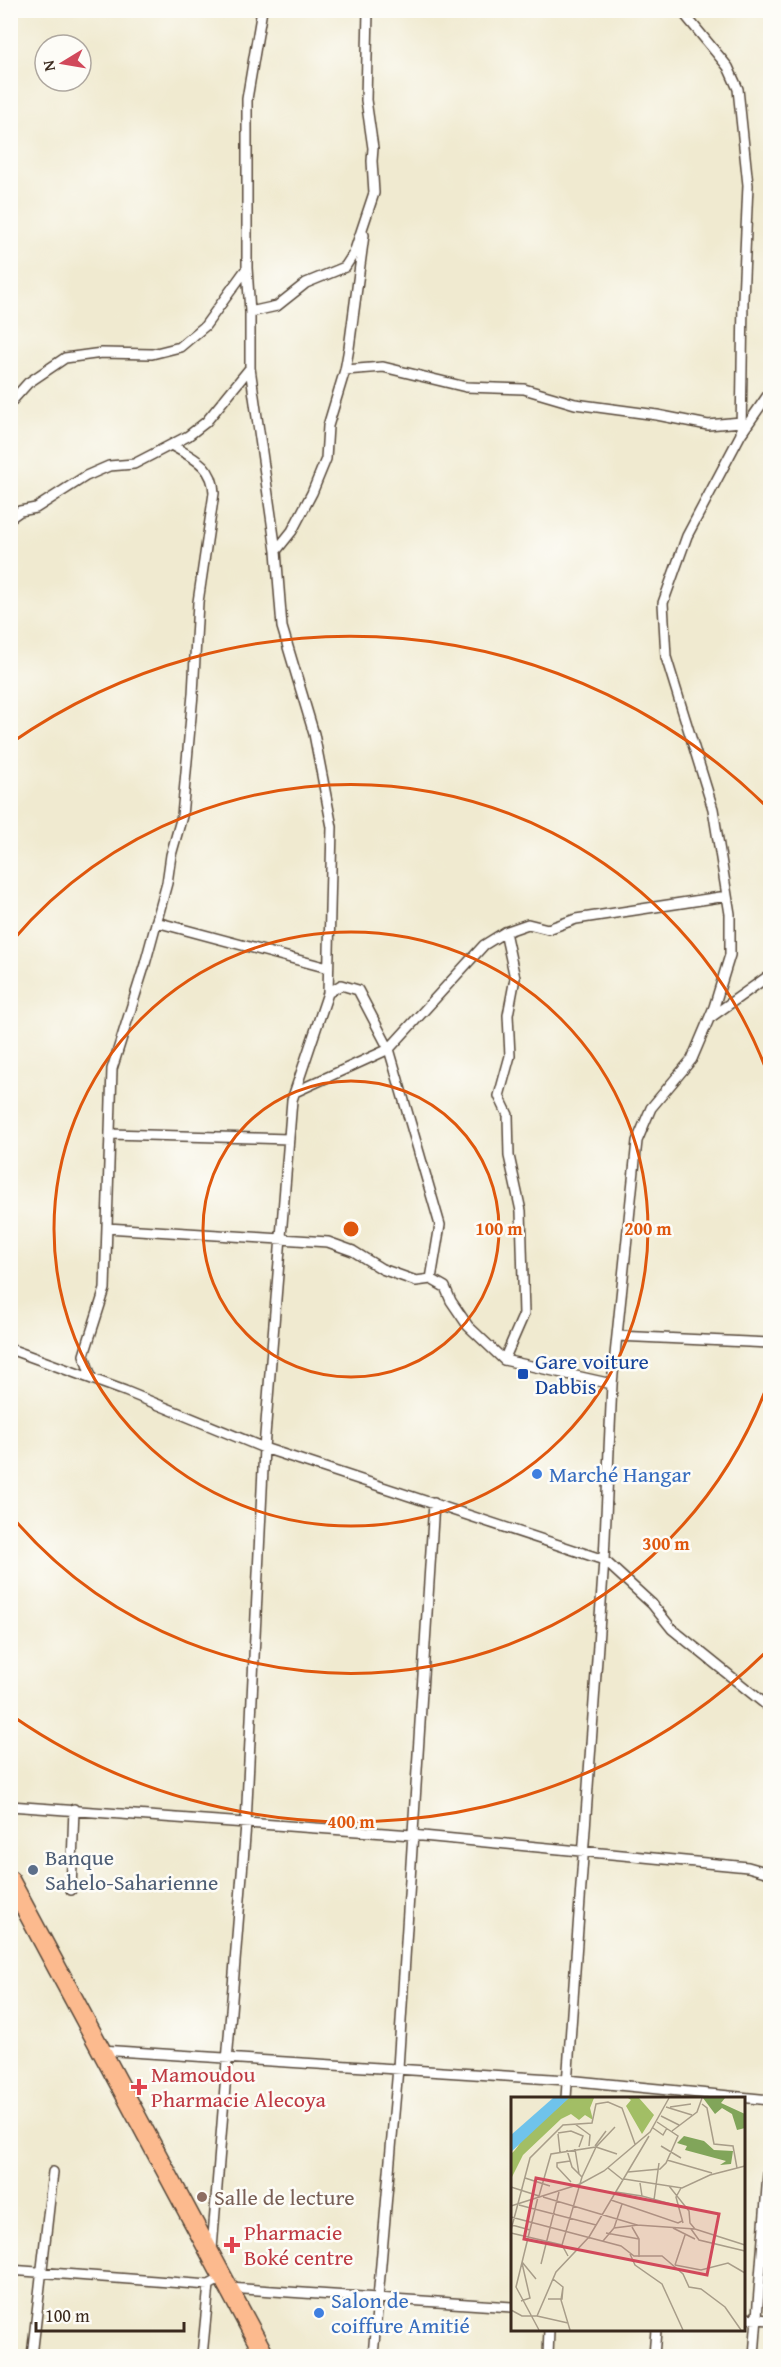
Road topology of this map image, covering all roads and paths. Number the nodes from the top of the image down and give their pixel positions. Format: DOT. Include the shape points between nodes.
graph roads {
  1 [pos="262,10"];
  2 [pos="368,10"];
  3 [pos="681,10"];
  4 [pos="367,216"];
  5 [pos="247,268"];
  6 [pos="250,312"];
  7 [pos="250,368"];
  8 [pos="345,370"];
  9 [pos="771,392"];
  10 [pos="10,403"];
  11 [pos="741,422"];
  12 [pos="741,434"];
  13 [pos="171,445"];
  14 [pos="10,518"];
  15 [pos="276,551"];
  16 [pos="727,896"];
  17 [pos="156,922"];
  18 [pos="505,932"];
  19 [pos="328,968"];
  20 [pos="771,975"];
  21 [pos="328,993"];
  22 [pos="709,1018"];
  23 [pos="389,1049"];
  24 [pos="295,1092"];
  25 [pos="110,1134"];
  26 [pos="289,1139"];
  27 [pos="107,1228"];
  28 [pos="283,1237"];
  29 [pos="431,1279"];
  30 [pos="617,1336"];
  31 [pos="771,1343"];
  32 [pos="10,1349"];
  33 [pos="504,1360"];
  34 [pos="90,1377"];
  35 [pos="612,1384"];
  36 [pos="264,1448"];
  37 [pos="434,1503"];
  38 [pos="604,1560"];
  39 [pos="771,1708"];
  40 [pos="10,1806"];
  41 [pos="74,1809"];
  42 [pos="246,1824"];
  43 [pos="412,1835"];
  44 [pos="584,1852"];
  45 [pos="770,1873"];
  46 [pos="10,1880"];
  47 [pos="71,1890"];
  48 [pos="101,2050"];
  49 [pos="226,2059"];
  50 [pos="398,2068"];
  51 [pos="567,2080"];
  52 [pos="566,2097"];
  53 [pos="740,2097"];
  54 [pos="745,2097"];
  55 [pos="771,2100"];
  56 [pos="771,2148"];
  57 [pos="53,2172"];
  58 [pos="211,2253"];
  59 [pos="10,2270"];
  60 [pos="42,2272"];
  61 [pos="220,2284"];
  62 [pos="377,2299"];
  63 [pos="511,2307"];
  64 [pos="745,2318"];
  65 [pos="756,2319"];
  66 [pos="771,2320"];
  67 [pos="549,2331"];
  68 [pos="656,2331"];
  69 [pos="32,2356"];
  70 [pos="202,2356"];
  71 [pos="265,2356"];
  72 [pos="373,2356"];
  73 [pos="548,2356"];
  74 [pos="654,2356"];
  75 [pos="754,2356"];
  1 -- 5 [label="street" via="248,99"];
  2 -- 4 [label="street" via="366,100 374,193"];
  3 -- 11 [label="street" via="728,67 738,89 748,185"];
  4 -- 6 [label="street" via="345,267 306,283 277,306"];
  4 -- 8 [label="street"];
  5 -- 6 [label="street"];
  5 -- 10 [label="street" via="205,326 180,347 152,354 102,353 65,358 28,383"];
  6 -- 7 [label="street"];
  7 -- 13 [label="street" via="206,422"];
  7 -- 15 [label="street"];
  8 -- 11 [label="street" via="383,367 466,387 524,389 575,404 708,425"];
  8 -- 15 [label="street" via="327,426 326,459 292,531"];
  9 -- 12 [label="street"];
  11 -- 12 [label="street"];
  12 -- 16 [label="street" via="687,536 663,603 666,657 713,808"];
  13 -- 14 [label="street" via="134,464 109,466 86,476 36,508"];
  13 -- 17 [label="street" via="201,462 214,479 214,493 198,602 182,816"];
  15 -- 19 [label="street" via="282,627 314,734 332,827"];
  16 -- 18 [label="street" via="576,919 548,929 528,924"];
  16 -- 22 [label="street" via="730,955"];
  17 -- 19 [label="street"];
  17 -- 25 [label="street" via="112,1069"];
  18 -- 23 [label="street" via="484,945"];
  18 -- 33 [label="street" via="515,978 508,1015 510,1056 499,1096 508,1115 509,1156 521,1211 524,1314"];
  19 -- 21 [label="street"];
  20 -- 22 [label="street"];
  21 -- 23 [label="street" via="341,985 358,990"];
  21 -- 24 [label="street"];
  22 -- 30 [label="street" via="692,1059 651,1108 637,1141"];
  23 -- 24 [label="street"];
  23 -- 29 [label="street" via="440,1225"];
  24 -- 26 [label="street"];
  25 -- 26 [label="street"];
  25 -- 27 [label="street"];
  26 -- 28 [label="street"];
  27 -- 28 [label="street"];
  27 -- 34 [label="street" via="105,1289 84,1355"];
  28 -- 29 [label="street" via="328,1242 353,1251 382,1269 416,1281"];
  28 -- 36 [label="street"];
  29 -- 33 [label="street" via="445,1287 468,1326"];
  30 -- 31 [label="street"];
  30 -- 35 [label="street"];
  32 -- 34 [label="street"];
  33 -- 35 [label="street"];
  34 -- 36 [label="street"];
  35 -- 38 [label="street"];
  36 -- 37 [label="street"];
  36 -- 42 [label="street"];
  37 -- 38 [label="street"];
  37 -- 43 [label="street"];
  38 -- 39 [label="street" via="672,1629"];
  38 -- 44 [label="street"];
  40 -- 41 [label="street"];
  41 -- 42 [label="street"];
  41 -- 47 [label="street"];
  42 -- 43 [label="street"];
  42 -- 49 [label="street"];
  43 -- 44 [label="street"];
  43 -- 50 [label="street"];
  44 -- 45 [label="street" via="748,1867"];
  44 -- 51 [label="street"];
  46 -- 48 [label="highway"];
  48 -- 49 [label="street"];
  48 -- 58 [label="highway"];
  49 -- 50 [label="street"];
  49 -- 58 [label="street"];
  50 -- 51 [label="street"];
  50 -- 62 [label="street"];
  51 -- 52 [label="street"];
  51 -- 53 [label="street"];
  54 -- 55 [label="street"];
  56 -- 65 [label="street"];
  57 -- 60 [label="street"];
  58 -- 61 [label="highway"];
  59 -- 60 [label="street"];
  60 -- 61 [label="street"];
  60 -- 69 [label="street"];
  61 -- 62 [label="street"];
  61 -- 70 [label="street"];
  61 -- 71 [label="highway"];
  62 -- 63 [label="street"];
  62 -- 72 [label="street"];
  64 -- 65 [label="street"];
  65 -- 66 [label="street"];
  65 -- 75 [label="street"];
  67 -- 73 [label="street"];
  68 -- 74 [label="street"];
}
